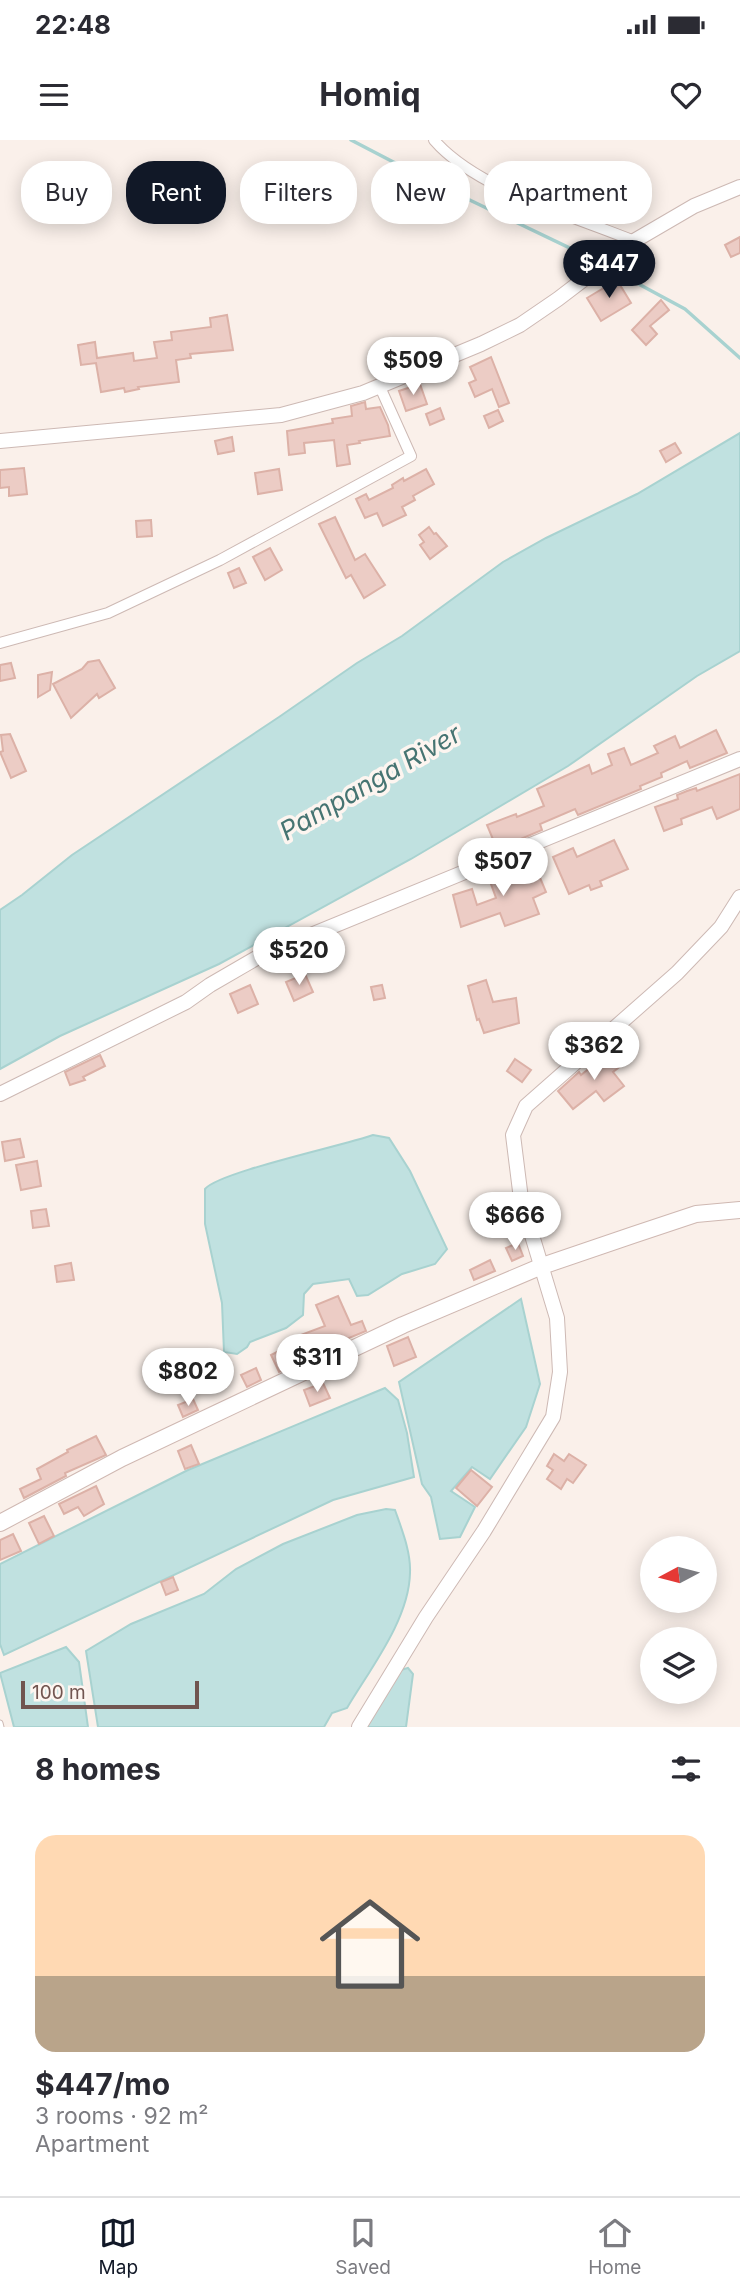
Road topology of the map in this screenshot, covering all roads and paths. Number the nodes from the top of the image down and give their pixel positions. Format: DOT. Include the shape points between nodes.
graph roads {
  1 [pos="434,140"];
  2 [pos="740,187"];
  3 [pos="634,241"];
  4 [pos="380,387"];
  5 [pos="0,441"];
  6 [pos="0,643"];
  7 [pos="740,759"];
  8 [pos="740,897"];
  9 [pos="0,1094"];
  10 [pos="740,1210"];
  11 [pos="542,1266"];
  12 [pos="0,1523"];
  13 [pos="359,1727"];
  1 -- 3 [label="street" via="444,152 500,186"];
  2 -- 3 [label="street" via="694,206"];
  3 -- 4 [label="street" via="520,325"];
  4 -- 5 [label="street" via="281,415"];
  4 -- 6 [label="street" via="411,456 220,560 108,613"];
  7 -- 9 [label="street" via="260,956 186,1002"];
  8 -- 11 [label="street" via="720,927 677,972 526,1107 513,1135 521,1199"];
  10 -- 11 [label="main road" via="696,1214"];
  11 -- 12 [label="main road" via="391,1330 122,1458"];
  11 -- 13 [label="street" via="558,1331 560,1372 553,1417"];
}
